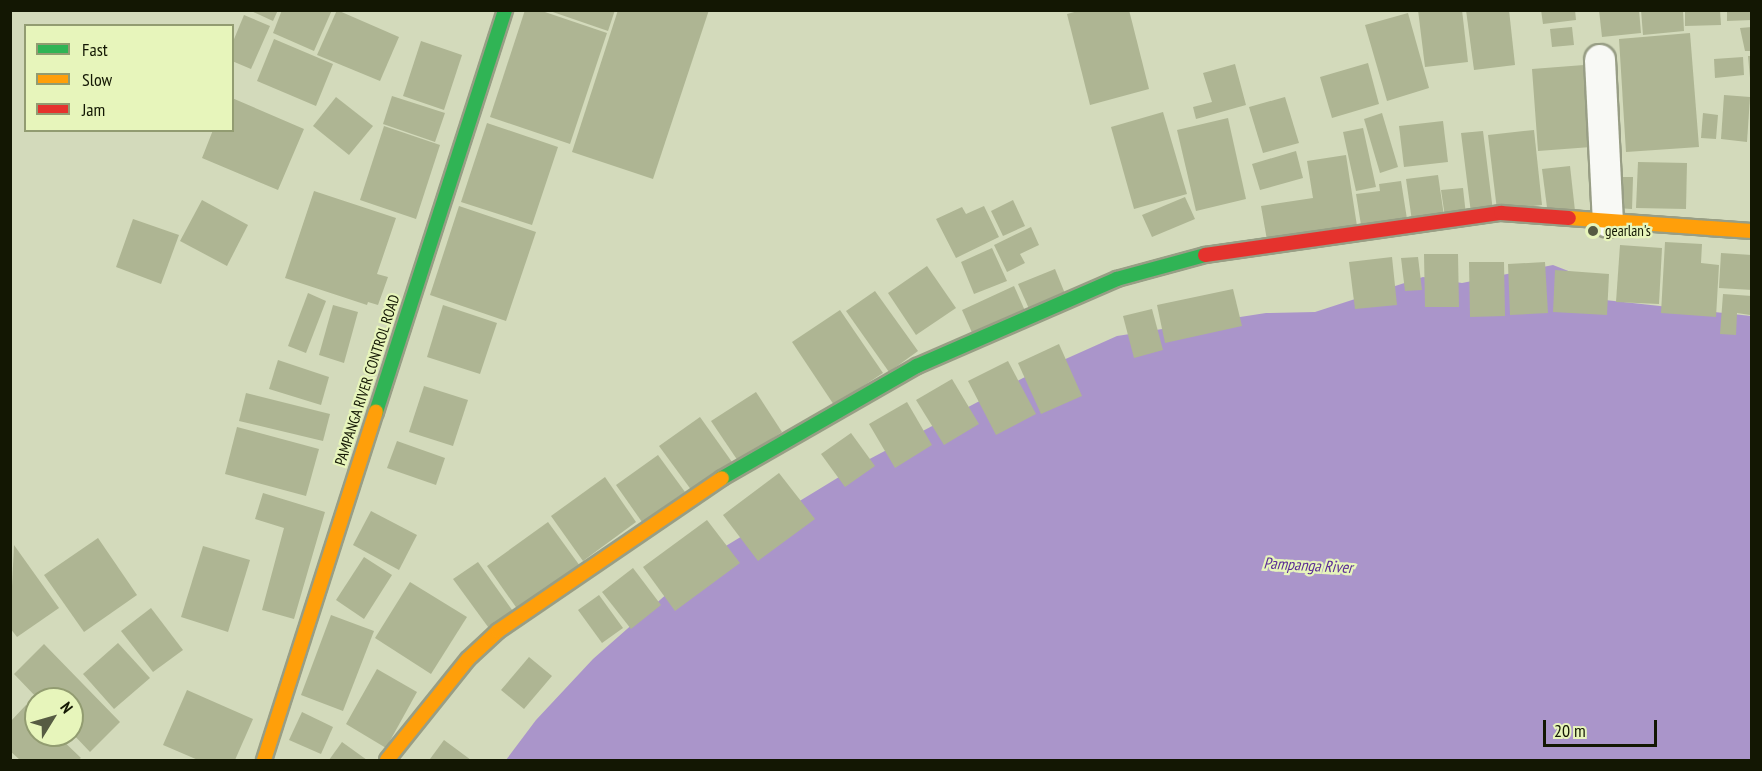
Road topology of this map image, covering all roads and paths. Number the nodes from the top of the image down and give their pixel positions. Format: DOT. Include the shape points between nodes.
graph roads {
  1 [pos="505,10"];
  2 [pos="1600,60"];
  3 [pos="1608,222"];
  4 [pos="1752,231"];
  5 [pos="264,760"];
  6 [pos="387,760"];
  1 -- 5 [label="main road, PAMPANGA RIVER CONTROL ROAD"];
  2 -- 3 [label="street"];
  3 -- 4 [label="main road"];
  3 -- 6 [label="main road" via="1501,213 1198,256 1117,279 1029,316 917,366 856,399 678,506 498,632 468,659"];
}
